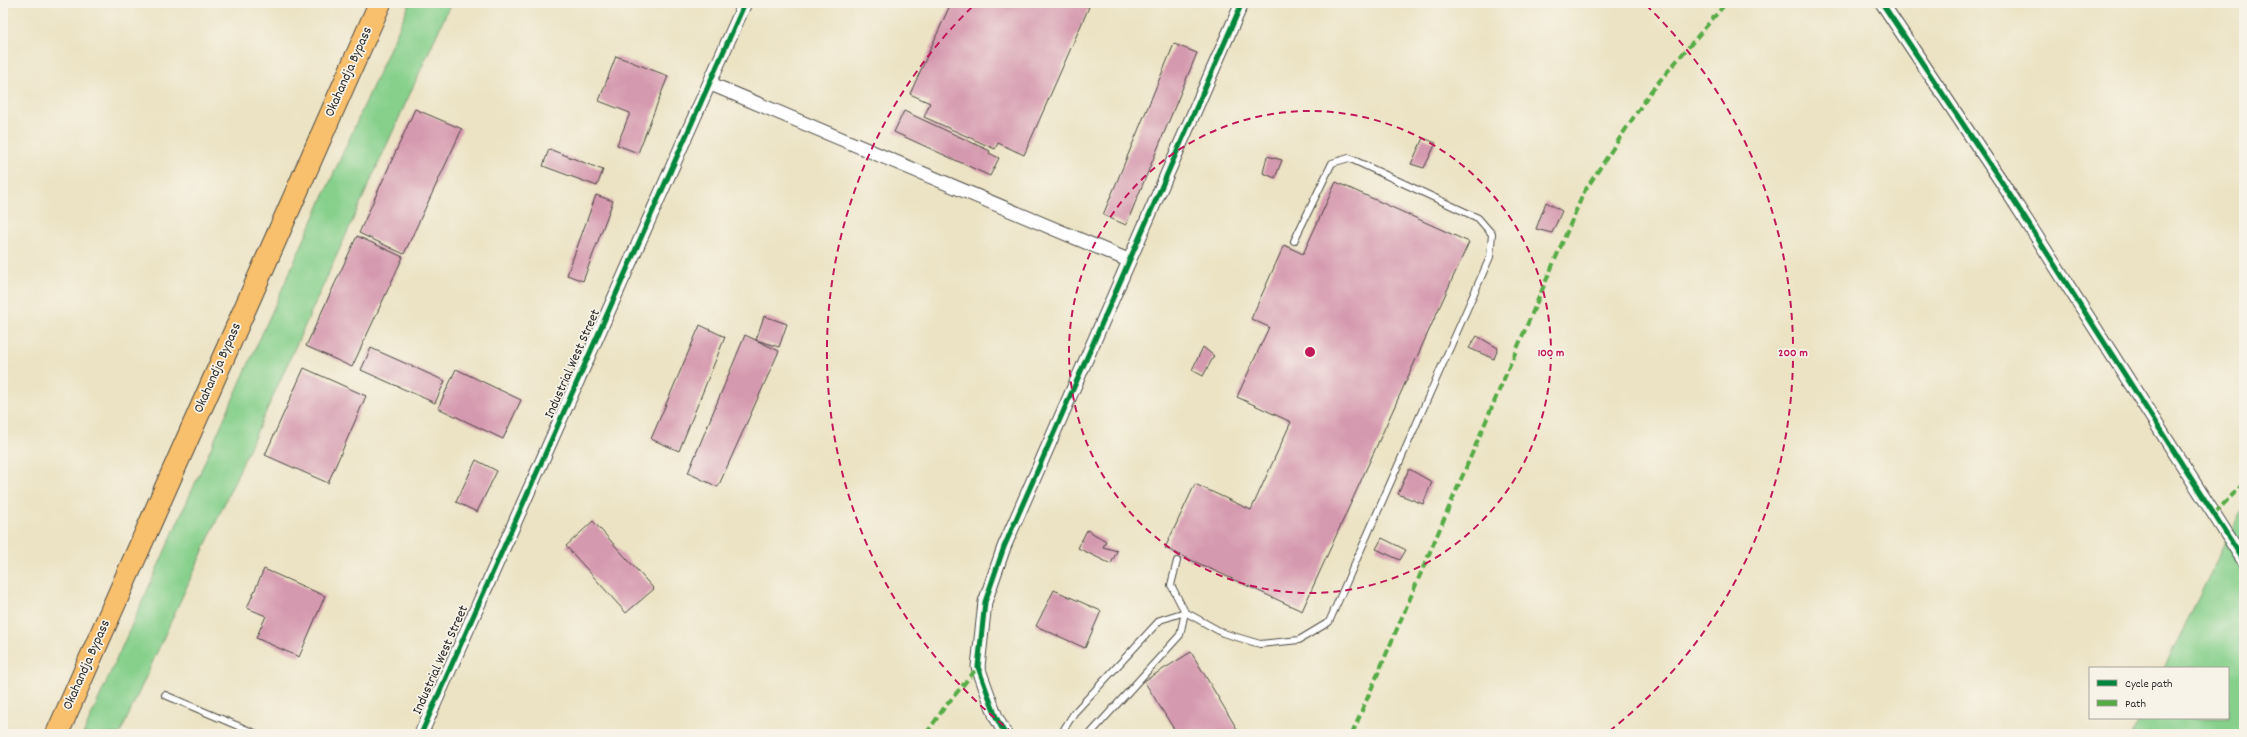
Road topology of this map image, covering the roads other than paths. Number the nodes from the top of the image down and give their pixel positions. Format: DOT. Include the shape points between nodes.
graph roads {
  1 [pos="380,3"];
  2 [pos="745,3"];
  3 [pos="1242,3"];
  4 [pos="1882,3"];
  5 [pos="710,84"];
  6 [pos="1294,241"];
  7 [pos="1128,260"];
  8 [pos="1177,561"];
  9 [pos="2244,561"];
  10 [pos="1185,612"];
  11 [pos="165,695"];
  12 [pos="57,734"];
  13 [pos="257,734"];
  14 [pos="421,734"];
  15 [pos="1006,734"];
  16 [pos="1061,734"];
  17 [pos="1090,734"];
  1 -- 12 [label="highway, Okahandja Bypass"];
  2 -- 5 [label="street, Industrial West Street"];
  3 -- 7 [label="street"];
  4 -- 9 [label="street" via="2001,181"];
  5 -- 7 [label="street"];
  5 -- 14 [label="street, Industrial West Street"];
  6 -- 10 [label="lane" via="1332,163 1349,158 1478,218 1492,234 1490,257 1329,622 1299,640 1260,644 1223,633"];
  7 -- 15 [label="street" via="1004,547 985,602 978,668 996,717"];
  8 -- 10 [label="lane" via="1171,585"];
  10 -- 16 [label="lane" via="1160,620 1074,713"];
  10 -- 17 [label="lane" via="1180,634"];
  11 -- 13 [label="lane"];
}
